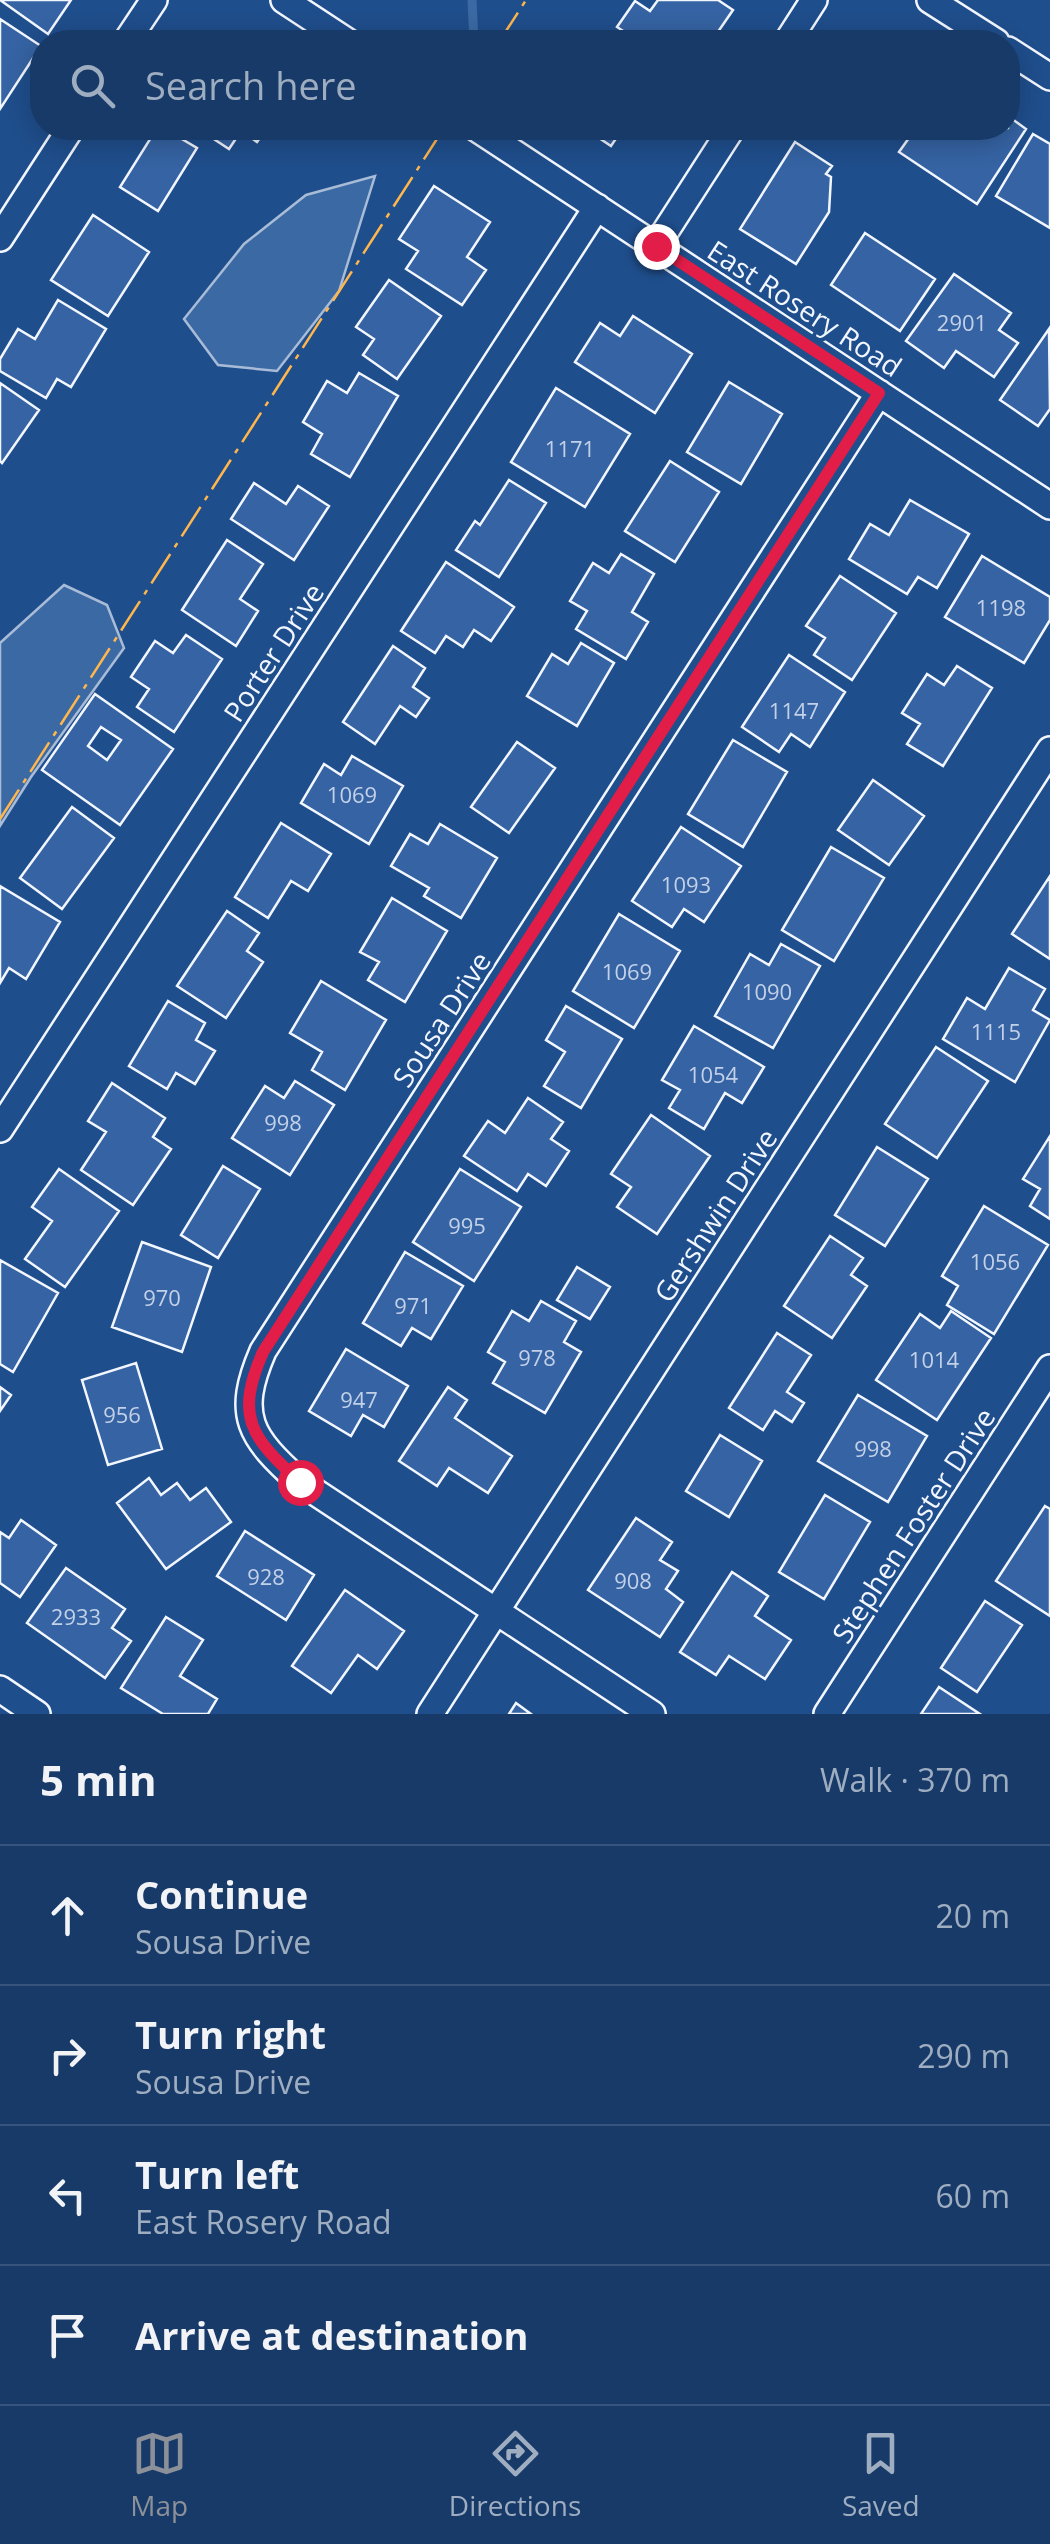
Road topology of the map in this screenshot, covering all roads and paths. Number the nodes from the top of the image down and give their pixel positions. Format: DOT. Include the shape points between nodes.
graph roads {
  1 [pos="154,0"];
  2 [pos="284,0"];
  3 [pos="814,0"];
  4 [pos="930,0"];
  5 [pos="134,30"];
  6 [pos="330,30"];
  7 [pos="795,30"];
  8 [pos="977,30"];
  9 [pos="1020,58"];
  10 [pos="1050,77"];
  11 [pos="63,140"];
  12 [pos="494,140"];
  13 [pos="724,140"];
  14 [pos="596,207"];
  15 [pos="0,238"];
  16 [pos="656,246"];
  17 [pos="879,393"];
  18 [pos="1050,506"];
  19 [pos="1050,750"];
  20 [pos="0,1129"];
  21 [pos="1050,1368"];
  22 [pos="495,1612"];
  23 [pos="0,1689"];
  24 [pos="37,1714"];
  25 [pos="430,1714"];
  26 [pos="652,1714"];
  27 [pos="827,1714"];
  1 -- 5 [label="street"];
  2 -- 6 [label="street"];
  3 -- 7 [label="street"];
  4 -- 8 [label="street"];
  9 -- 10 [label="street"];
  11 -- 15 [label="street"];
  12 -- 14 [label="street, East Rosery Road"];
  13 -- 16 [label="street"];
  14 -- 16 [label="street, East Rosery Road"];
  14 -- 20 [label="street, Porter Drive"];
  16 -- 17 [label="street, East Rosery Road"];
  17 -- 18 [label="street, East Rosery Road"];
  17 -- 22 [label="street, Sousa Drive" via="263,1352 248,1386 251,1424 270,1455"];
  19 -- 22 [label="street, Gershwin Drive"];
  21 -- 27 [label="street, Stephen Foster Drive"];
  22 -- 25 [label="street, Gershwin Drive"];
  22 -- 26 [label="street"];
  23 -- 24 [label="street"];
}
